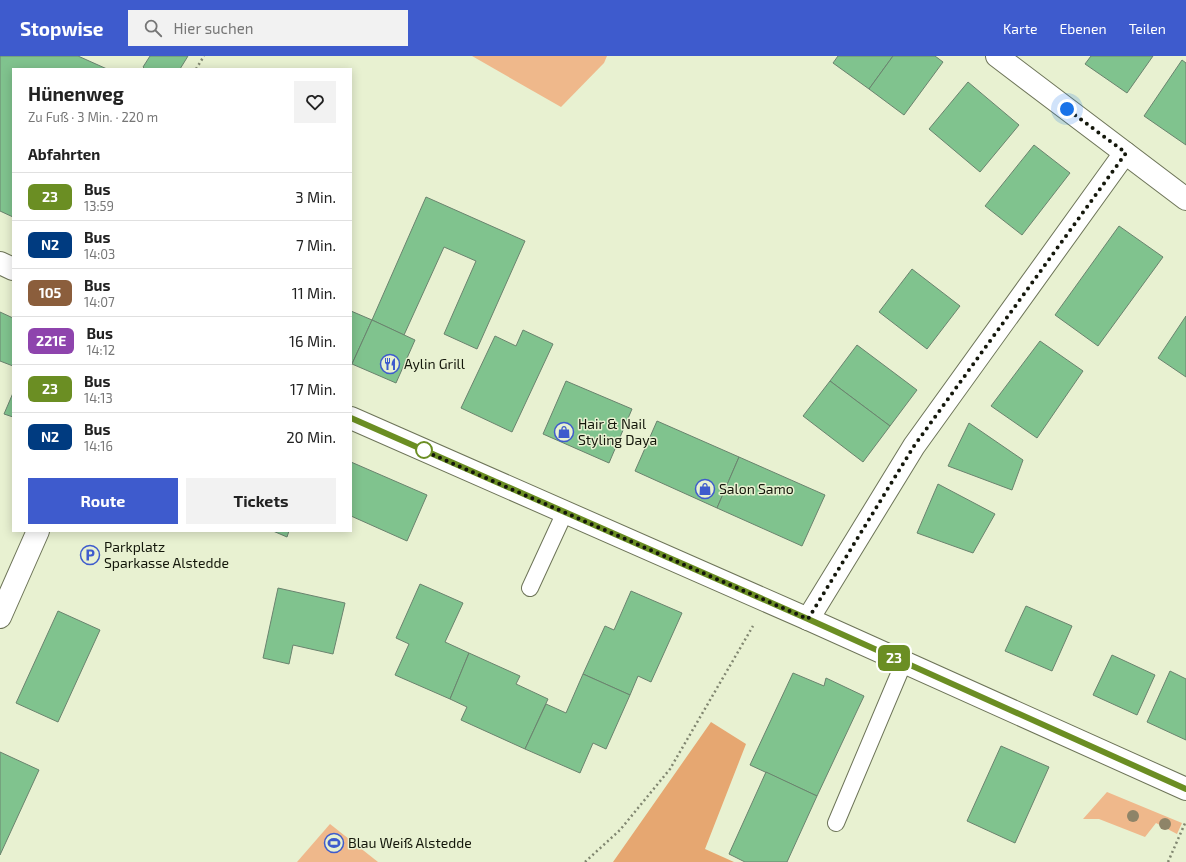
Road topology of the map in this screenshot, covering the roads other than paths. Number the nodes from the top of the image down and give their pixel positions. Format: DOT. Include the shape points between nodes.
graph roads {
  1 [pos="997,56"];
  2 [pos="1126,153"];
  3 [pos="1186,199"];
  4 [pos="0,263"];
  5 [pos="12,269"];
  6 [pos="352,418"];
  7 [pos="565,512"];
  8 [pos="38,532"];
  9 [pos="530,588"];
  10 [pos="0,617"];
  11 [pos="808,619"];
  12 [pos="904,662"];
  13 [pos="1186,789"];
  14 [pos="836,823"];
  1 -- 2 [label="street"];
  2 -- 3 [label="street"];
  2 -- 11 [label="street" via="914,446"];
  4 -- 5 [label="street"];
  6 -- 7 [label="street"];
  7 -- 9 [label="lane"];
  7 -- 11 [label="street"];
  8 -- 10 [label="street"];
  11 -- 12 [label="street"];
  12 -- 13 [label="street"];
  12 -- 14 [label="lane"];
}
